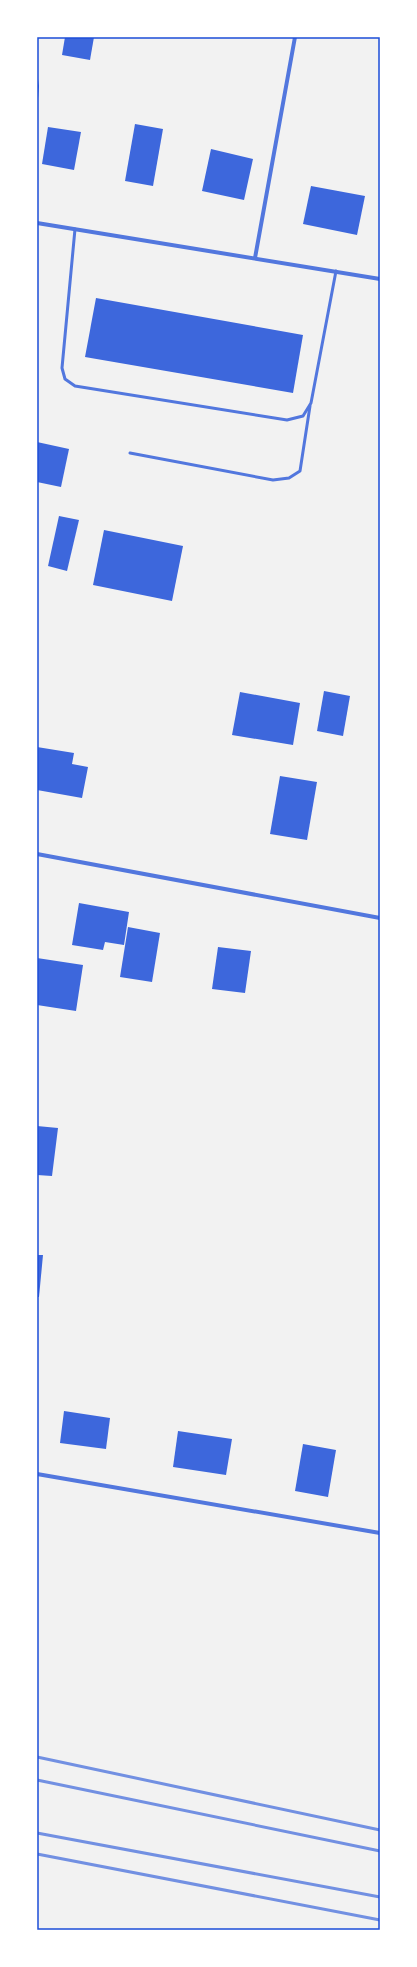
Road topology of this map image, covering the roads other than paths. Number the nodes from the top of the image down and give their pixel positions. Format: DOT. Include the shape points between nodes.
graph roads {
  1 [pos="295,37"];
  2 [pos="37,223"];
  3 [pos="75,229"];
  4 [pos="255,258"];
  5 [pos="336,271"];
  6 [pos="380,278"];
  7 [pos="311,403"];
  8 [pos="130,453"];
  9 [pos="37,854"];
  10 [pos="380,918"];
  11 [pos="37,1474"];
  12 [pos="380,1533"];
  1 -- 4 [label="street"];
  2 -- 3 [label="street"];
  3 -- 4 [label="street"];
  3 -- 7 [label="lane" via="62,368 65,380 75,386 287,420 303,416"];
  4 -- 5 [label="street"];
  5 -- 6 [label="street"];
  5 -- 7 [label="lane"];
  7 -- 8 [label="lane" via="300,471 289,478 273,480"];
  9 -- 10 [label="street"];
  11 -- 12 [label="street"];
}
